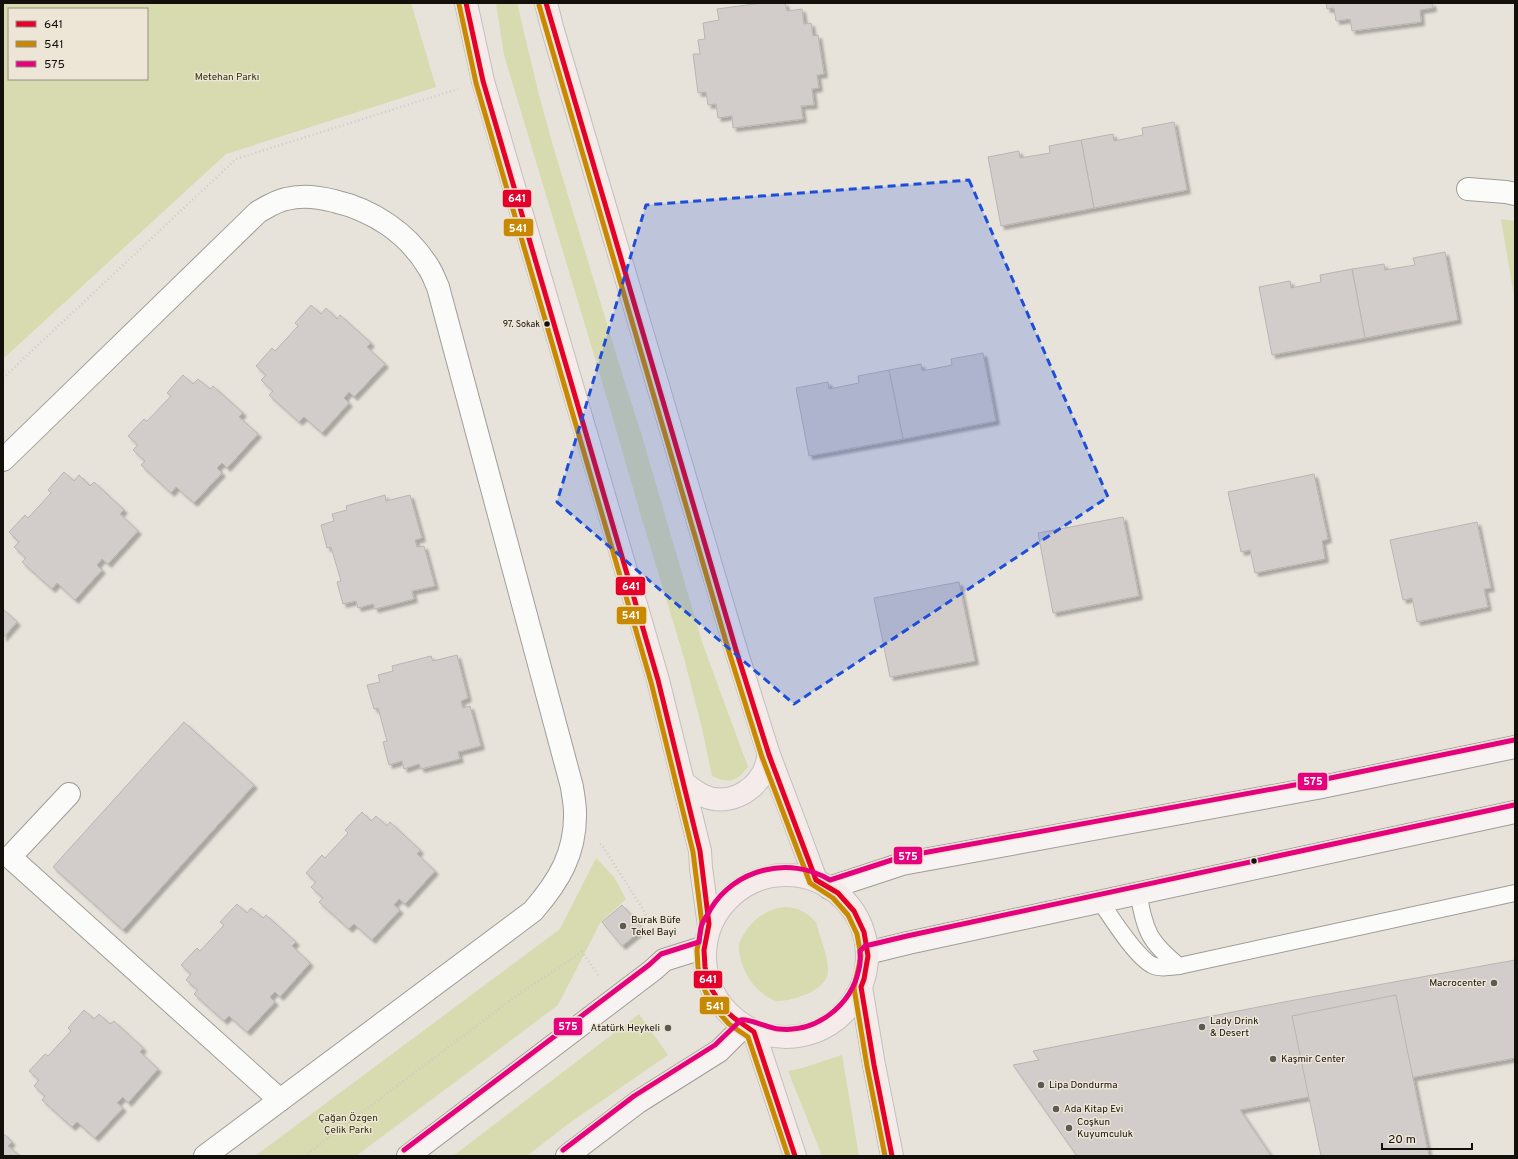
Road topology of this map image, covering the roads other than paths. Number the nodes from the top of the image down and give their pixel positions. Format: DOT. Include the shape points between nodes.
graph roads {
  1 [pos="466,3"];
  2 [pos="546,3"];
  3 [pos="1468,189"];
  4 [pos="1515,194"];
  5 [pos="3,460"];
  6 [pos="1515,747"];
  7 [pos="769,755"];
  8 [pos="683,782"];
  9 [pos="69,794"];
  10 [pos="1515,812"];
  11 [pos="822,884"];
  12 [pos="1138,893"];
  13 [pos="1515,893"];
  14 [pos="1100,901"];
  15 [pos="709,926"];
  16 [pos="705,947"];
  17 [pos="867,953"];
  18 [pos="1179,966"];
  19 [pos="861,987"];
  20 [pos="749,1029"];
  21 [pos="280,1100"];
  22 [pos="205,1156"];
  23 [pos="408,1156"];
  24 [pos="567,1156"];
  25 [pos="795,1156"];
  26 [pos="892,1156"];
  1 -- 8 [label="main road" via="483,81 658,680"];
  2 -- 7 [label="main road"];
  3 -- 4 [label="street"];
  5 -- 21 [label="street" via="258,212 272,204 287,199 318,197 347,204 375,216 400,233 430,268 438,287 572,787 575,812 573,834 566,862 552,889 533,911"];
  6 -- 11 [label="main road" via="1318,788 902,864"];
  7 -- 8 [label="main road" via="761,777 754,786 739,796 722,799 705,796"];
  7 -- 11 [label="main road"];
  8 -- 15 [label="main road" via="700,851"];
  9 -- 21 [label="street" via="10,857"];
  10 -- 12 [label="main road"];
  11 -- 15 [label="main road" via="791,874 765,877 741,887 722,904"];
  11 -- 17 [label="main road" via="838,893 854,911 864,932"];
  12 -- 14 [label="main road"];
  12 -- 18 [label="lane" via="1147,931 1161,952"];
  13 -- 18 [label="lane"];
  14 -- 17 [label="main road"];
  14 -- 18 [label="lane" via="1124,936 1150,964 1164,968"];
  15 -- 16 [label="main road"];
  16 -- 20 [label="main road" via="708,980 720,1005"];
  16 -- 23 [label="main road" via="664,960"];
  17 -- 19 [label="main road"];
  19 -- 20 [label="main road" via="854,1001 838,1019 817,1032 794,1038 770,1036"];
  19 -- 26 [label="main road"];
  20 -- 24 [label="main road" via="638,1102"];
  20 -- 25 [label="main road"];
  21 -- 22 [label="street"];
}
